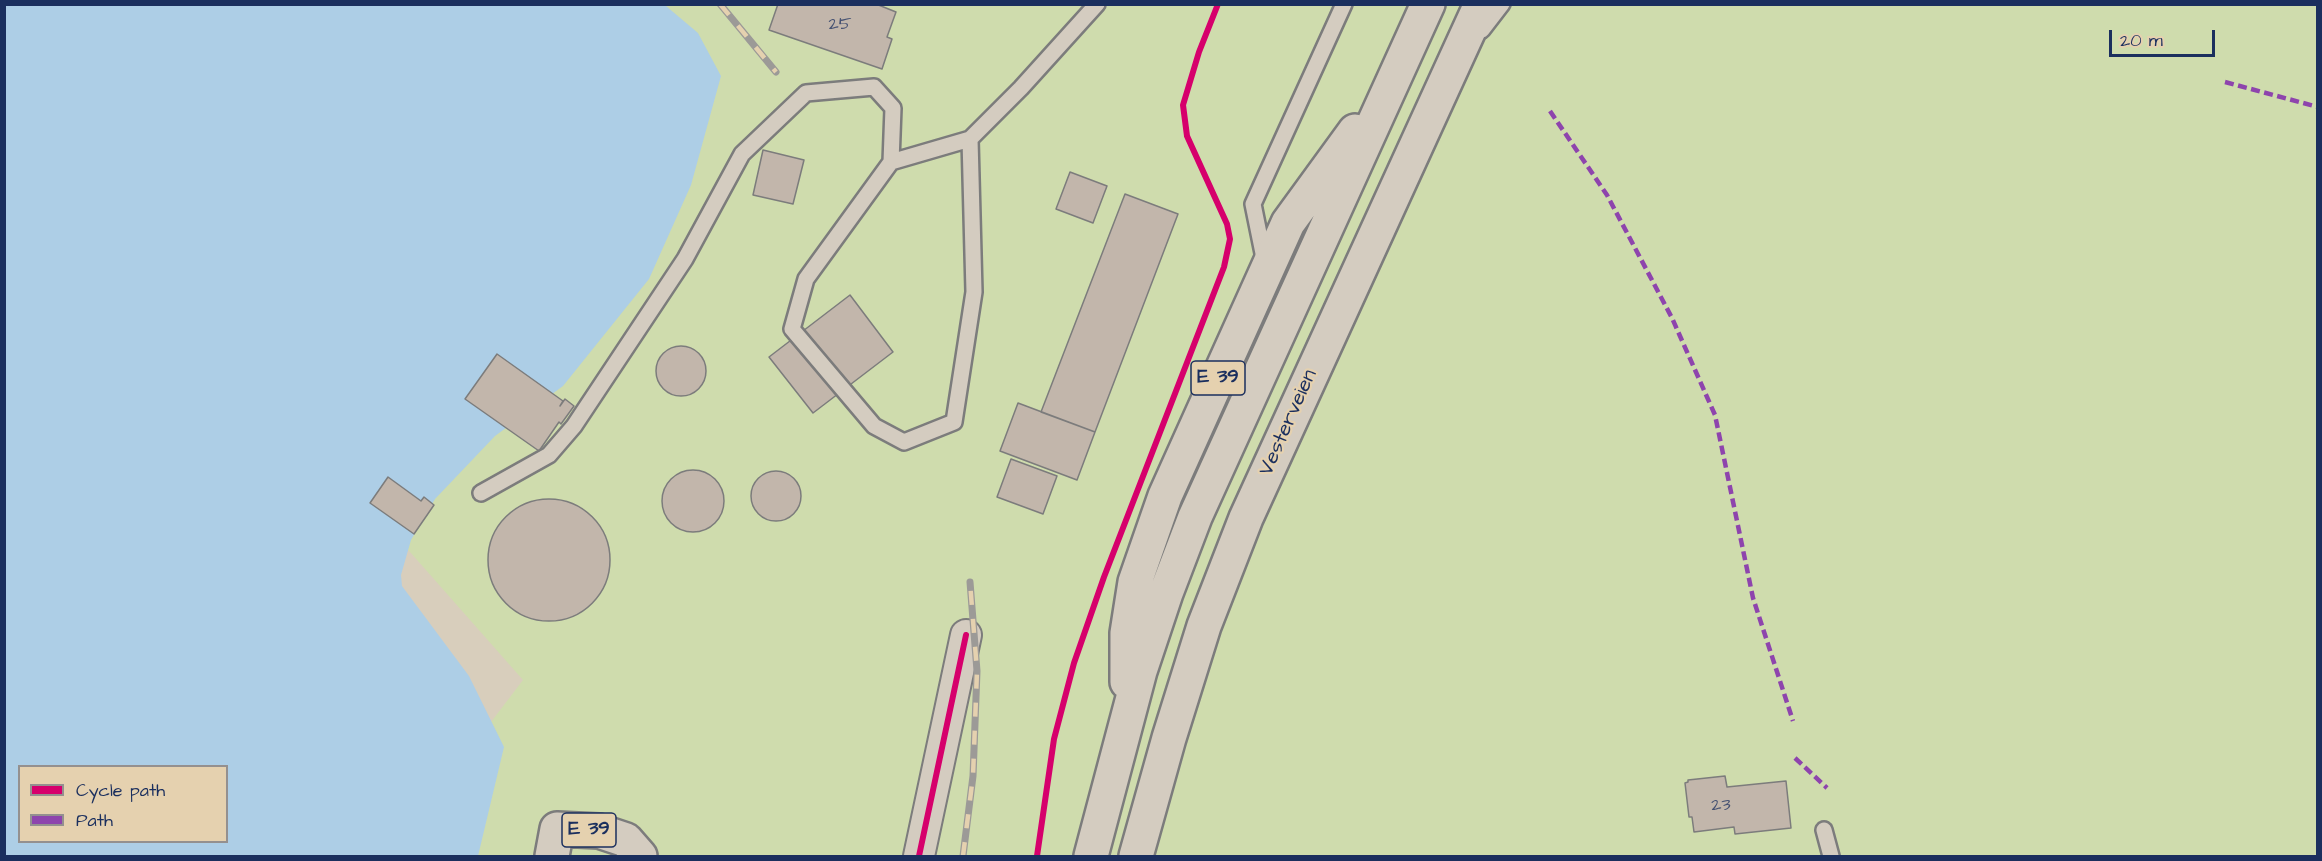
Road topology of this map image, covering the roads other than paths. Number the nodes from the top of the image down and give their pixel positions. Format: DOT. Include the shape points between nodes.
graph roads {
  1 [pos="1097,4"];
  2 [pos="1344,4"];
  3 [pos="1428,4"];
  4 [pos="1480,4"];
  5 [pos="1502,4"];
  6 [pos="1398,71"];
  7 [pos="1450,73"];
  8 [pos="970,139"];
  9 [pos="891,162"];
  10 [pos="1267,270"];
  11 [pos="481,493"];
  12 [pos="966,634"];
  13 [pos="1127,719"];
  14 [pos="1824,830"];
  15 [pos="1140,850"];
  16 [pos="552,856"];
  17 [pos="640,856"];
  18 [pos="919,856"];
  19 [pos="1091,856"];
  20 [pos="1831,856"];
  1 -- 8 [label="lane"];
  2 -- 10 [label="lane" via="1253,204"];
  3 -- 6 [label="highway, E 39"];
  4 -- 7 [label="highway, Vesterveien"];
  5 -- 7 [label="lane"];
  6 -- 10 [label="highway, E 39" via="1288,223"];
  6 -- 13 [label="highway, E 39" via="1195,517 1166,593"];
  7 -- 15 [label="highway, Vesterveien" via="1246,518 1204,626"];
  8 -- 9 [label="lane"];
  8 -- 9 [label="lane" via="974,292 954,422 904,442 874,426 792,329 806,279"];
  9 -- 11 [label="lane" via="893,108 874,87 806,93 742,154 685,259 574,426 549,455"];
  10 -- 13 [label="highway, E 39" via="1165,496 1135,582 1127,633"];
  12 -- 18 [label="street"];
  13 -- 19 [label="highway, E 39"];
  14 -- 20 [label="lane"];
  16 -- 17 [label="highway, E 39" via="557,829 598,831 626,840"];
}
